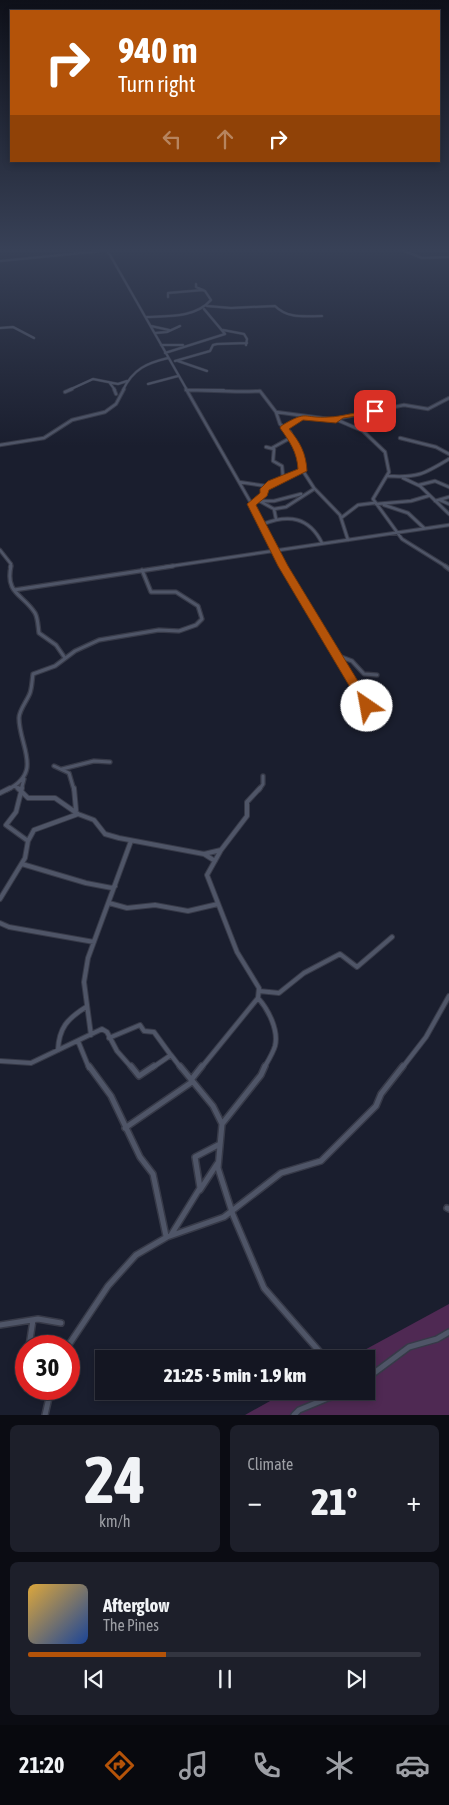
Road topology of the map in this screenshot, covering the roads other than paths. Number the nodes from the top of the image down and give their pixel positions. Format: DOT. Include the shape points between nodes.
graph roads {
  1 [pos="145,314"];
  2 [pos="186,314"];
  3 [pos="210,314"];
  4 [pos="285,314"];
  5 [pos="322,316"];
  6 [pos="147,317"];
  7 [pos="150,326"];
  8 [pos="180,326"];
  9 [pos="0,328"];
  10 [pos="170,330"];
  11 [pos="222,330"];
  12 [pos="154,333"];
  13 [pos="34,338"];
  14 [pos="161,345"];
  15 [pos="187,345"];
  16 [pos="165,353"];
  17 [pos="169,360"];
  18 [pos="175,361"];
  19 [pos="207,372"];
  20 [pos="178,376"];
  21 [pos="128,380"];
  22 [pos="109,382"];
  23 [pos="118,384"];
  24 [pos="148,384"];
  25 [pos="125,386"];
  26 [pos="186,390"];
  27 [pos="65,392"];
  28 [pos="116,394"];
  29 [pos="449,398"];
  30 [pos="276,412"];
  31 [pos="302,417"];
  32 [pos="336,420"];
  33 [pos="284,428"];
  34 [pos="292,437"];
  35 [pos="400,438"];
  36 [pos="0,445"];
  37 [pos="266,447"];
  38 [pos="272,448"];
  39 [pos="449,454"];
  40 [pos="449,459"];
  41 [pos="303,471"];
  42 [pos="282,473"];
  43 [pos="288,476"];
  44 [pos="388,476"];
  45 [pos="283,477"];
  46 [pos="402,477"];
  47 [pos="238,482"];
  48 [pos="267,486"];
  49 [pos="418,486"];
  50 [pos="449,487"];
  51 [pos="314,489"];
  52 [pos="302,494"];
  53 [pos="428,496"];
  54 [pos="449,497"];
  55 [pos="255,500"];
  56 [pos="440,500"];
  57 [pos="263,501"];
  58 [pos="435,501"];
  59 [pos="375,503"];
  60 [pos="396,503"];
  61 [pos="252,504"];
  62 [pos="382,504"];
  63 [pos="449,504"];
  64 [pos="274,509"];
  65 [pos="401,509"];
  66 [pos="448,512"];
  67 [pos="341,518"];
  68 [pos="276,519"];
  69 [pos="263,524"];
  70 [pos="449,524"];
  71 [pos="425,528"];
  72 [pos="400,532"];
  73 [pos="396,533"];
  74 [pos="399,536"];
  75 [pos="348,540"];
  76 [pos="322,543"];
  77 [pos="0,550"];
  78 [pos="276,551"];
  79 [pos="449,569"];
  80 [pos="142,570"];
  81 [pos="14,590"];
  82 [pos="336,654"];
  83 [pos="65,658"];
  84 [pos="377,675"];
  85 [pos="367,706"];
  86 [pos="110,762"];
  87 [pos="54,766"];
  88 [pos="61,769"];
  89 [pos="264,776"];
  90 [pos="24,778"];
  91 [pos="15,786"];
  92 [pos="21,792"];
  93 [pos="0,793"];
  94 [pos="77,812"];
  95 [pos="28,841"];
  96 [pos="130,841"];
  97 [pos="221,850"];
  98 [pos="204,854"];
  99 [pos="215,860"];
  100 [pos="22,864"];
  101 [pos="114,888"];
  102 [pos="0,899"];
  103 [pos="110,903"];
  104 [pos="218,904"];
  105 [pos="0,923"];
  106 [pos="392,937"];
  107 [pos="94,942"];
  108 [pos="260,991"];
  109 [pos="449,996"];
  110 [pos="258,998"];
  111 [pos="86,1007"];
  112 [pos="91,1035"];
  113 [pos="109,1038"];
  114 [pos="78,1041"];
  115 [pos="58,1050"];
  116 [pos="170,1054"];
  117 [pos="0,1061"];
  118 [pos="191,1081"];
  119 [pos="222,1124"];
  120 [pos="125,1128"];
  121 [pos="220,1144"];
  122 [pos="218,1164"];
  123 [pos="200,1190"];
  124 [pos="232,1212"];
  125 [pos="168,1236"];
  126 [pos="33,1320"];
  127 [pos="61,1323"];
  128 [pos="0,1325"];
  129 [pos="449,1332"];
  130 [pos="31,1335"];
  131 [pos="75,1335"];
  132 [pos="318,1350"];
  133 [pos="375,1372"];
  134 [pos="48,1400"];
  135 [pos="323,1400"];
  136 [pos="45,1415"];
  137 [pos="294,1415"];
  1 -- 6 [label="street"];
  2 -- 6 [label="street"];
  3 -- 11 [label="street"];
  4 -- 5 [label="street"];
  6 -- 7 [label="street"];
  7 -- 10 [label="street"];
  7 -- 12 [label="street"];
  8 -- 10 [label="street"];
  9 -- 13 [label="street" via="14,327"];
  10 -- 12 [label="street"];
  11 -- 15 [label="street" via="224,335"];
  11 -- 18 [label="street" via="244,334 247,344 215,344 210,351"];
  12 -- 14 [label="street"];
  14 -- 15 [label="street"];
  14 -- 16 [label="street"];
  15 -- 16 [label="street"];
  16 -- 17 [label="street"];
  17 -- 18 [label="street"];
  17 -- 20 [label="street"];
  17 -- 21 [label="street" via="147,362"];
  18 -- 19 [label="street"];
  20 -- 24 [label="street"];
  20 -- 26 [label="street"];
  21 -- 23 [label="street"];
  21 -- 25 [label="street"];
  22 -- 23 [label="street"];
  22 -- 27 [label="street" via="93,379"];
  22 -- 28 [label="street"];
  23 -- 25 [label="street"];
  25 -- 36 [label="street" via="117,403 104,412 72,420 44,438"];
  26 -- 30 [label="street" via="236,393 260,390"];
  26 -- 47 [label="street"];
  29 -- 32 [label="street" via="427,409 404,405 342,416"];
  30 -- 31 [label="street"];
  30 -- 33 [label="street"];
  31 -- 32 [label="street"];
  31 -- 33 [label="street"];
  32 -- 44 [label="street" via="364,431 385,452"];
  33 -- 34 [label="street"];
  34 -- 38 [label="street"];
  34 -- 41 [label="street" via="302,458"];
  35 -- 39 [label="street"];
  37 -- 38 [label="street"];
  38 -- 42 [label="street" via="273,461 282,466"];
  40 -- 46 [label="street" via="430,473"];
  41 -- 43 [label="street"];
  41 -- 51 [label="street"];
  42 -- 43 [label="street"];
  42 -- 45 [label="street"];
  43 -- 45 [label="street"];
  44 -- 46 [label="street"];
  44 -- 59 [label="street" via="374,495"];
  45 -- 48 [label="street"];
  46 -- 49 [label="street"];
  47 -- 48 [label="street"];
  47 -- 61 [label="street"];
  48 -- 55 [label="street" via="264,494"];
  49 -- 50 [label="street" via="435,481"];
  49 -- 53 [label="street"];
  51 -- 52 [label="street"];
  51 -- 67 [label="street"];
  52 -- 57 [label="street"];
  52 -- 64 [label="street" via="292,505"];
  53 -- 58 [label="street"];
  53 -- 60 [label="street"];
  54 -- 56 [label="street"];
  55 -- 57 [label="street"];
  55 -- 61 [label="street"];
  56 -- 58 [label="street"];
  56 -- 63 [label="street"];
  57 -- 64 [label="street"];
  58 -- 66 [label="street"];
  59 -- 62 [label="street"];
  59 -- 67 [label="street" via="358,505"];
  59 -- 73 [label="street"];
  60 -- 62 [label="street"];
  60 -- 65 [label="street"];
  61 -- 69 [label="street"];
  62 -- 65 [label="street"];
  64 -- 68 [label="street"];
  65 -- 71 [label="street"];
  67 -- 75 [label="street"];
  68 -- 69 [label="street"];
  68 -- 76 [label="street" via="301,519 314,528"];
  69 -- 78 [label="street"];
  70 -- 71 [label="street"];
  71 -- 72 [label="street"];
  72 -- 73 [label="street"];
  72 -- 74 [label="street"];
  73 -- 74 [label="street"];
  73 -- 75 [label="street"];
  74 -- 79 [label="street"];
  75 -- 76 [label="street"];
  76 -- 78 [label="street"];
  77 -- 81 [label="street" via="11,564 8,577"];
  78 -- 80 [label="street"];
  78 -- 82 [label="street"];
  80 -- 81 [label="street"];
  80 -- 83 [label="street" via="151,592 172,590 190,600 198,606 202,615 200,621 179,631 161,630 104,638"];
  81 -- 83 [label="street" via="36,614 39,633 55,644"];
  82 -- 84 [label="street" via="352,661 364,674"];
  82 -- 85 [label="street"];
  83 -- 90 [label="street" via="55,666 32,675 33,686 19,716 28,759"];
  86 -- 88 [label="street" via="94,761"];
  87 -- 88 [label="street"];
  88 -- 94 [label="street" via="69,773"];
  89 -- 97 [label="street" via="260,790 247,802 247,816"];
  90 -- 91 [label="street"];
  90 -- 92 [label="street"];
  91 -- 92 [label="street"];
  91 -- 93 [label="street"];
  92 -- 94 [label="street" via="33,800 55,798"];
  92 -- 95 [label="street" via="16,812 6,825"];
  94 -- 95 [label="street" via="36,829"];
  94 -- 96 [label="street" via="94,820 106,834"];
  95 -- 100 [label="street"];
  96 -- 98 [label="street"];
  96 -- 101 [label="street"];
  97 -- 98 [label="street"];
  97 -- 99 [label="street"];
  98 -- 99 [label="street"];
  99 -- 104 [label="street" via="207,877"];
  100 -- 101 [label="street" via="80,882"];
  100 -- 102 [label="street"];
  101 -- 103 [label="street"];
  103 -- 104 [label="street" via="127,908 148,905 188,911"];
  103 -- 107 [label="street"];
  104 -- 108 [label="street" via="237,952"];
  105 -- 107 [label="street"];
  106 -- 108 [label="street" via="357,967 340,954 304,973 279,993"];
  107 -- 111 [label="street" via="84,978"];
  108 -- 110 [label="street"];
  109 -- 124 [label="street" via="426,1037 381,1094 376,1106 321,1161 285,1170 265,1182"];
  110 -- 118 [label="street"];
  110 -- 119 [label="street" via="274,1028 275,1045 256,1084"];
  111 -- 112 [label="street"];
  111 -- 115 [label="street" via="72,1016 60,1030"];
  112 -- 113 [label="street" via="102,1029"];
  112 -- 114 [label="street"];
  113 -- 116 [label="street" via="140,1025 144,1031 154,1032"];
  113 -- 116 [label="street" via="139,1076"];
  114 -- 115 [label="street"];
  114 -- 120 [label="street" via="89,1067 111,1096"];
  115 -- 117 [label="street" via="31,1063"];
  116 -- 118 [label="street"];
  118 -- 119 [label="street" via="210,1103"];
  118 -- 120 [label="street"];
  119 -- 121 [label="street"];
  120 -- 125 [label="street" via="140,1162 154,1174 161,1220"];
  121 -- 122 [label="street"];
  121 -- 123 [label="street" via="195,1157"];
  122 -- 123 [label="street"];
  122 -- 124 [label="street"];
  123 -- 125 [label="street"];
  124 -- 125 [label="street" via="219,1220"];
  124 -- 132 [label="street" via="264,1288"];
  125 -- 131 [label="street" via="146,1246 127,1264 102,1294"];
  126 -- 127 [label="street"];
  126 -- 128 [label="street"];
  126 -- 130 [label="street"];
  129 -- 133 [label="street" via="410,1347"];
  134 -- 136 [label="street"];
  135 -- 137 [label="street"];
}
